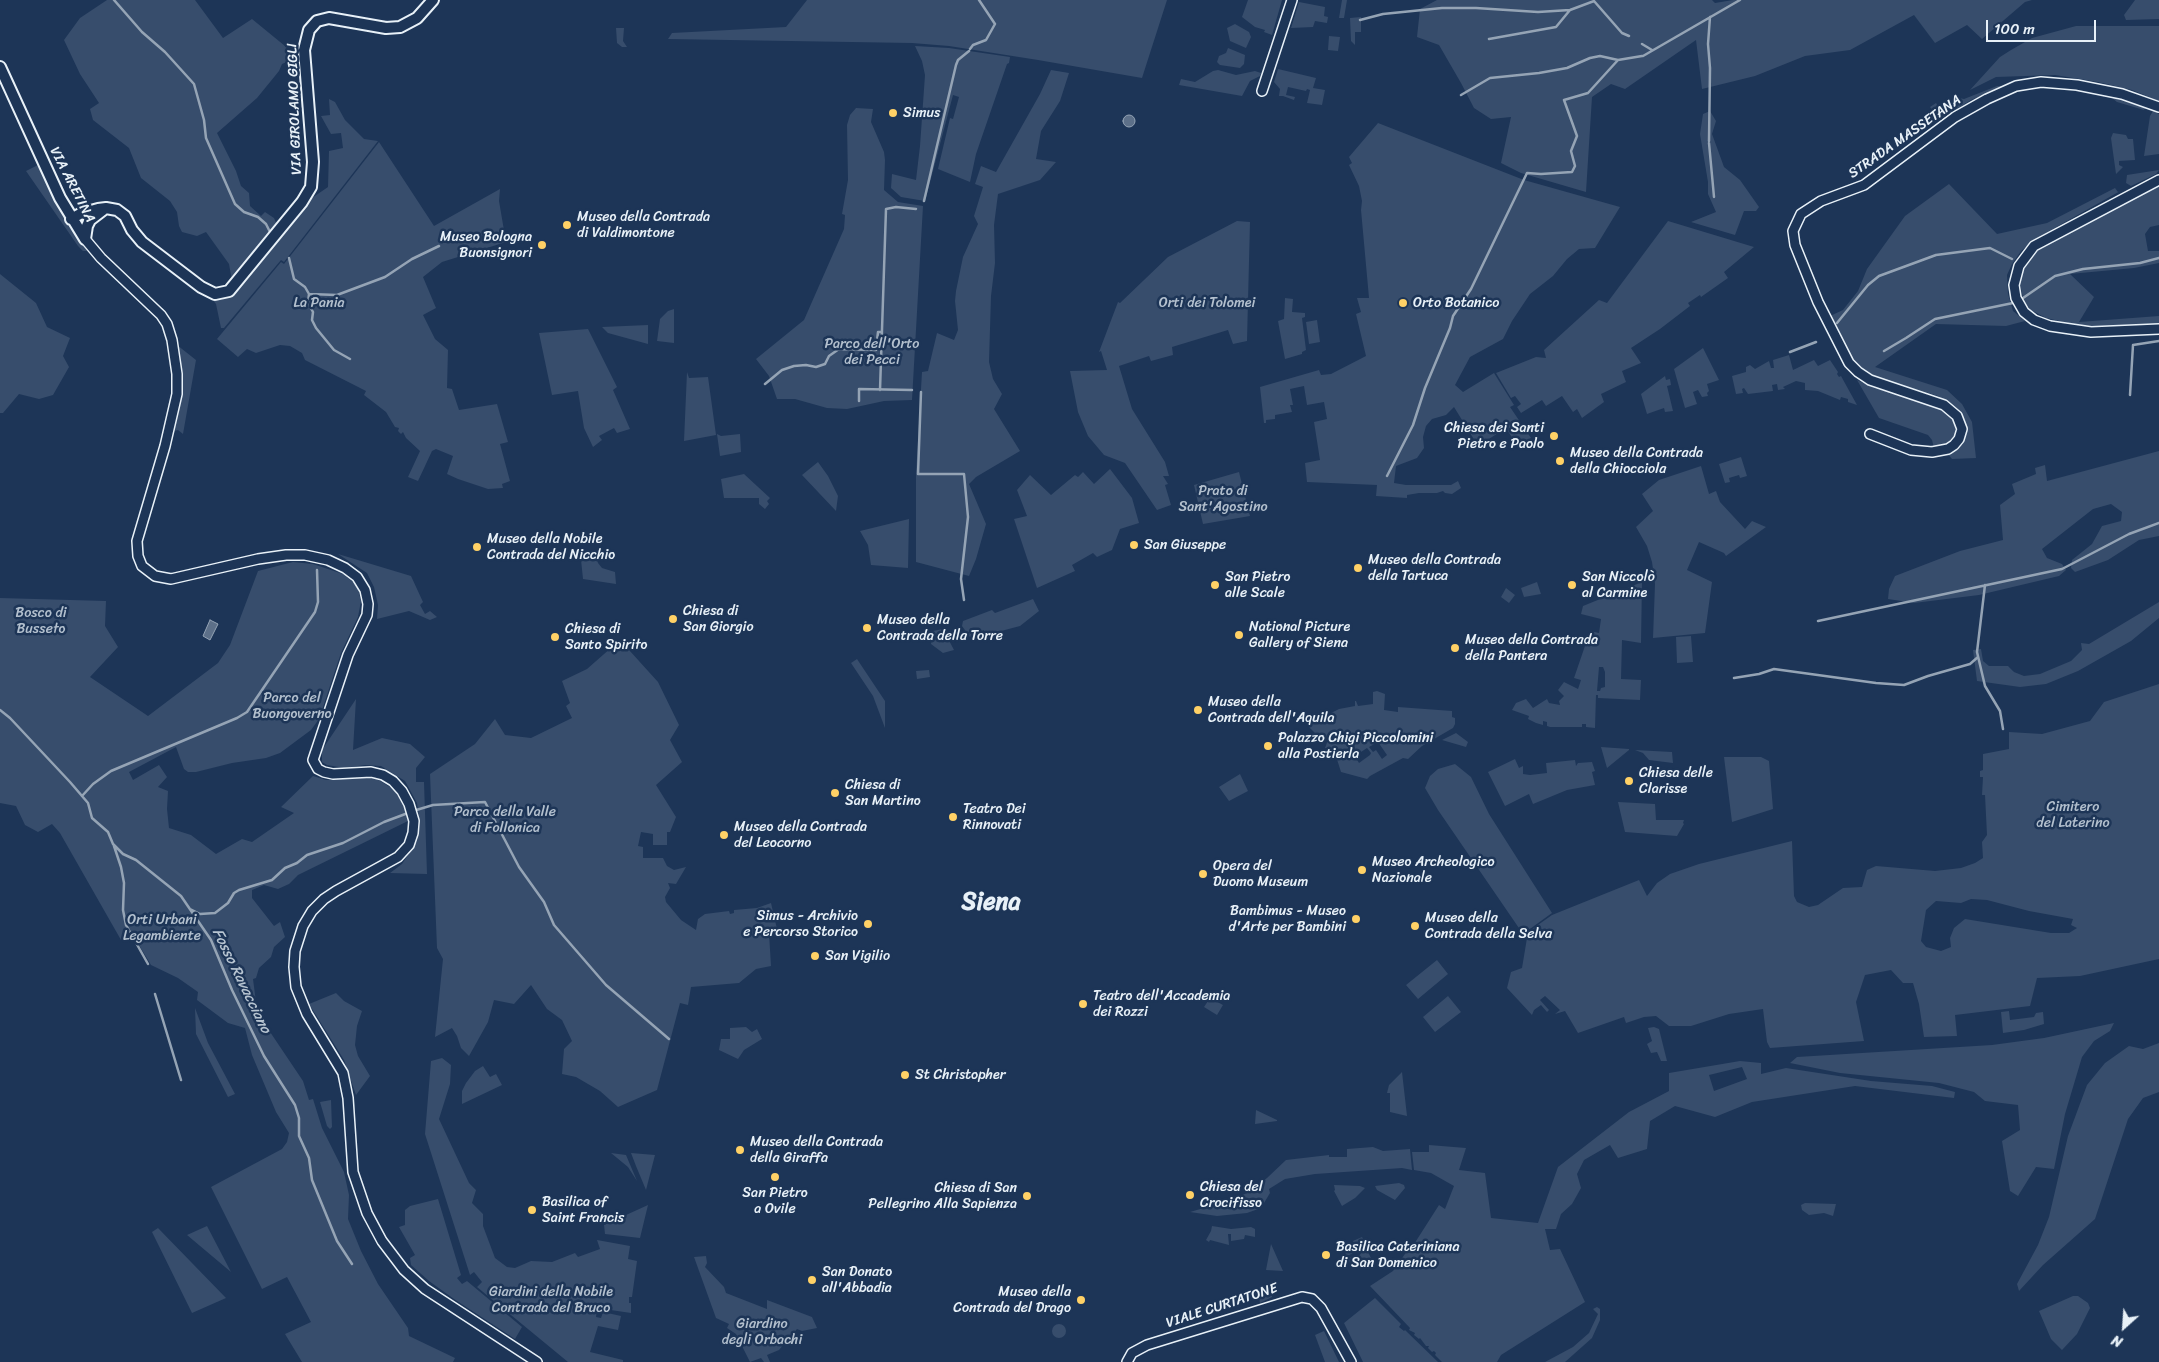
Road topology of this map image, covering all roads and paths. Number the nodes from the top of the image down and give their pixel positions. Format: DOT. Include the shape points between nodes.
graph roads {
  1 [pos="433,0"];
  2 [pos="1292,0"];
  3 [pos="0,67"];
  4 [pos="1262,90"];
  5 [pos="2159,108"];
  6 [pos="2159,180"];
  7 [pos="106,208"];
  8 [pos="71,219"];
  9 [pos="85,240"];
  10 [pos="2159,329"];
  11 [pos="1870,434"];
  12 [pos="537,1362"];
  13 [pos="1127,1362"];
  14 [pos="1351,1362"];
  1 -- 7 [label="main road, VIA GIROLAMO GIGLI" via="419,16 400,27 386,28 329,18 317,22 309,30 304,50 312,183 307,194 233,288 218,294 206,290 142,242 122,213"];
  2 -- 4 [label="street"];
  3 -- 8 [label="main road, VIA ARETINA"];
  5 -- 11 [label="street, STRADA MASSETANA" via="2128,96 2077,85 2041,82 2016,86 1955,117 1867,183 1821,201 1800,214 1793,231 1795,246 1818,302 1851,366 1870,380 1944,405 1962,426 1954,445 1932,452 1911,450"];
  6 -- 10 [label="street" via="2034,246 2019,266 2014,285 2016,298 2024,312 2050,326 2091,332"];
  7 -- 8 [label="main road"];
  7 -- 9 [label="main road" via="90,220"];
  8 -- 9 [label="main road, VIA ARETINA"];
  9 -- 12 [label="street, VIA ARETINA" via="164,320 172,340 177,392 137,541 140,563 151,574 171,579 258,560 300,555 318,557 357,577 367,593 368,611 348,655 315,751 314,763 328,774 364,771 383,775 400,787 414,821 412,840 402,854 389,863 324,899 307,919 294,958 296,987 307,1014 343,1073 353,1172 367,1213 382,1242 404,1270 429,1292"];
  13 -- 14 [label="street, VIALE CURTATONE" via="1132,1353 1147,1345 1304,1297 1312,1299 1326,1315"];
}
